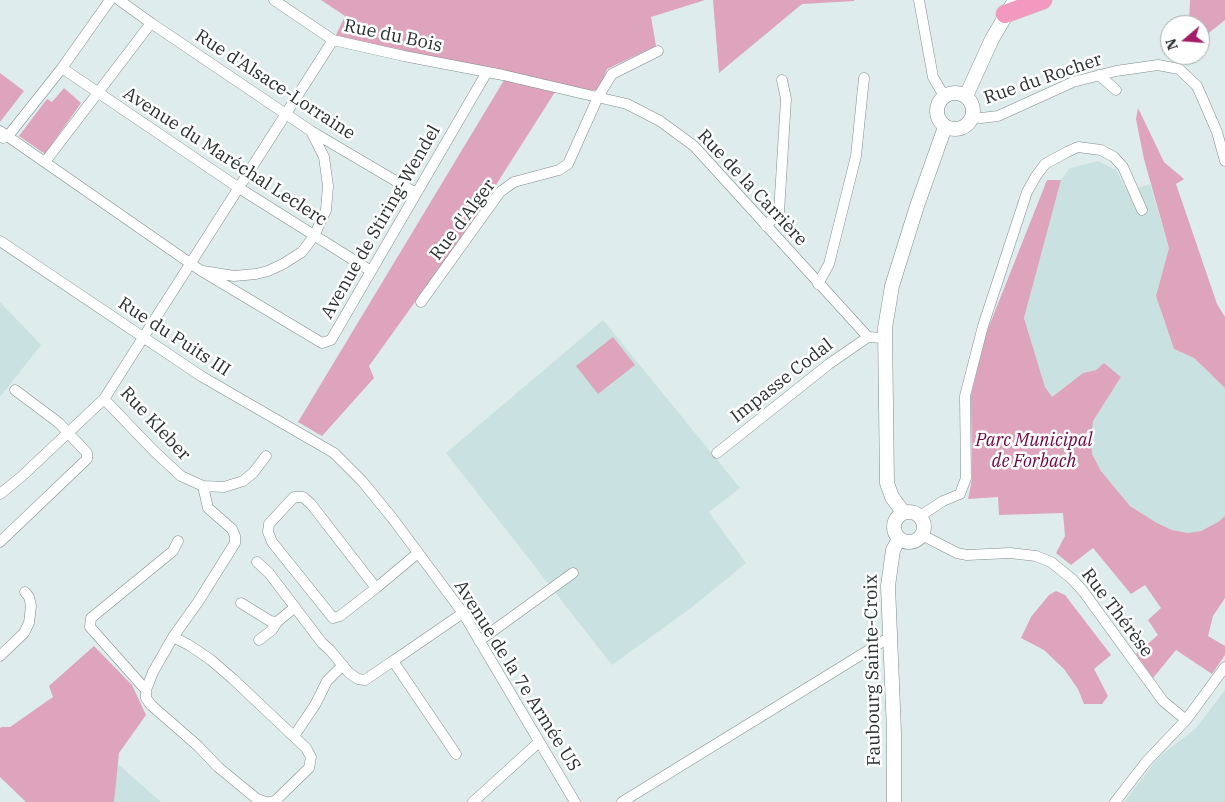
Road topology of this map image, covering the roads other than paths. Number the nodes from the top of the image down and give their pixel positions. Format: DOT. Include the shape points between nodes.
graph roads {
  1 [pos="110,0"];
  2 [pos="119,0"];
  3 [pos="274,0"];
  4 [pos="919,0"];
  5 [pos="1044,0"];
  6 [pos="1010,7"];
  7 [pos="151,24"];
  8 [pos="334,40"];
  9 [pos="658,50"];
  10 [pos="62,68"];
  11 [pos="1116,71"];
  12 [pos="487,72"];
  13 [pos="1099,75"];
  14 [pos="864,78"];
  15 [pos="782,80"];
  16 [pos="98,93"];
  17 [pos="944,96"];
  18 [pos="966,96"];
  19 [pos="598,97"];
  20 [pos="286,114"];
  21 [pos="972,117"];
  22 [pos="945,126"];
  23 [pos="311,131"];
  24 [pos="2,136"];
  25 [pos="1224,155"];
  26 [pos="45,162"];
  27 [pos="239,188"];
  28 [pos="416,193"];
  29 [pos="1142,210"];
  30 [pos="766,226"];
  31 [pos="314,236"];
  32 [pos="0,241"];
  33 [pos="190,264"];
  34 [pos="200,270"];
  35 [pos="371,271"];
  36 [pos="818,284"];
  37 [pos="421,302"];
  38 [pos="144,337"];
  39 [pos="868,337"];
  40 [pos="884,338"];
  41 [pos="15,390"];
  42 [pos="104,399"];
  43 [pos="68,433"];
  44 [pos="334,453"];
  45 [pos="717,453"];
  46 [pos="266,456"];
  47 [pos="204,486"];
  48 [pos="0,494"];
  49 [pos="903,512"];
  50 [pos="920,516"];
  51 [pos="922,534"];
  52 [pos="900,539"];
  53 [pos="178,541"];
  54 [pos="0,542"];
  55 [pos="418,553"];
  56 [pos="257,562"];
  57 [pos="573,573"];
  58 [pos="376,588"];
  59 [pos="25,592"];
  60 [pos="242,603"];
  61 [pos="295,607"];
  62 [pos="463,613"];
  63 [pos="277,622"];
  64 [pos="173,637"];
  65 [pos="890,638"];
  66 [pos="258,640"];
  67 [pos="479,641"];
  68 [pos="0,656"];
  69 [pos="392,661"];
  70 [pos="342,665"];
  71 [pos="1225,667"];
  72 [pos="146,690"];
  73 [pos="1186,720"];
  74 [pos="294,736"];
  75 [pos="539,742"];
  76 [pos="456,754"];
  77 [pos="266,802"];
  78 [pos="270,802"];
  79 [pos="473,802"];
  80 [pos="575,802"];
  81 [pos="622,802"];
  82 [pos="894,802"];
  83 [pos="1115,802"];
  1 -- 10 [label="street"];
  2 -- 7 [label="street, Rue d'Alsace-Lorraine"];
  3 -- 8 [label="street, Rue du Bois"];
  4 -- 17 [label="street" via="933,77"];
  5 -- 6 [label="highway"];
  6 -- 18 [label="main road"];
  7 -- 16 [label="street"];
  7 -- 20 [label="street, Rue d'Alsace-Lorraine"];
  8 -- 12 [label="street, Rue du Bois"];
  8 -- 20 [label="street, Rue Kleber"];
  9 -- 19 [label="street, Rue d'Alger" via="612,74"];
  10 -- 16 [label="street, Avenue du Maréchal Leclerc"];
  10 -- 24 [label="street"];
  11 -- 13 [label="street, Rue du Rocher"];
  11 -- 13 [label="street" via="1116,90"];
  11 -- 25 [label="street, Rue du Rocher" via="1158,65 1179,69 1197,86"];
  12 -- 19 [label="street, Rue de la Carrière"];
  12 -- 28 [label="street, Avenue de Stiring-Wendel"];
  13 -- 21 [label="street, Rue du Rocher" via="1073,82 998,116"];
  14 -- 36 [label="street" via="856,156 829,264"];
  15 -- 30 [label="street" via="786,99 779,212"];
  16 -- 26 [label="street"];
  16 -- 27 [label="street, Avenue du Maréchal Leclerc"];
  17 -- 18 [label="main road" via="955,92"];
  17 -- 22 [label="main road" via="936,112"];
  18 -- 21 [label="main road" via="971,102"];
  19 -- 30 [label="street, Rue de la Carrière" via="627,104 660,121 694,146"];
  19 -- 37 [label="street, Rue d'Alger" via="568,164 559,170 514,182 500,192"];
  20 -- 23 [label="street, Rue d'Alsace-Lorraine"];
  20 -- 27 [label="street, Rue Kleber"];
  21 -- 22 [label="main road" via="965,126 955,129"];
  22 -- 40 [label="main road" via="892,286"];
  23 -- 28 [label="street, Rue d'Alsace-Lorraine"];
  23 -- 31 [label="street" via="324,157 328,186 326,210"];
  24 -- 26 [label="street, Avenue de Stiring-Wendel"];
  26 -- 33 [label="street, Avenue de Stiring-Wendel"];
  27 -- 31 [label="street, Avenue du Maréchal Leclerc"];
  27 -- 33 [label="street, Rue Kleber"];
  28 -- 35 [label="street, Avenue de Stiring-Wendel"];
  29 -- 50 [label="street" via="1123,167 1101,150 1078,147 1045,164 1036,176 1027,192 986,317 965,396 966,478 960,494"];
  30 -- 36 [label="street, Rue de la Carrière"];
  31 -- 34 [label="street" via="302,252 283,264 256,274 234,276"];
  31 -- 35 [label="street, Avenue du Maréchal Leclerc"];
  32 -- 38 [label="street, Rue du Puits III"];
  33 -- 34 [label="street, Avenue de Stiring-Wendel"];
  33 -- 38 [label="street, Rue Kleber"];
  34 -- 35 [label="street, Avenue de Stiring-Wendel" via="322,343 331,340"];
  36 -- 39 [label="street, Rue de la Carrière"];
  38 -- 42 [label="street, Rue Kleber"];
  38 -- 44 [label="street, Rue du Puits III" via="201,376"];
  39 -- 40 [label="street"];
  39 -- 45 [label="street, Impasse Codal"];
  40 -- 49 [label="main road" via="887,483"];
  41 -- 43 [label="street"];
  42 -- 43 [label="street"];
  42 -- 47 [label="street, Rue Kleber" via="181,476"];
  43 -- 48 [label="street"];
  43 -- 54 [label="street" via="87,453 87,459"];
  44 -- 55 [label="street, Avenue de la 7e Armée US" via="362,481"];
  46 -- 47 [label="street, Rue Kleber" via="243,481 224,487"];
  47 -- 64 [label="street" via="208,508 232,529 235,542"];
  49 -- 50 [label="main road" via="914,512"];
  49 -- 52 [label="main road" via="893,525 894,533"];
  50 -- 51 [label="main road" via="924,524"];
  51 -- 52 [label="main road" via="912,542"];
  51 -- 73 [label="street, Rue Thérèse" via="957,554 1010,553 1036,556 1052,562 1083,591 1163,700"];
  52 -- 65 [label="main road, Faubourg Sainte-Croix" via="892,550 890,565"];
  53 -- 72 [label="street" via="173,551 91,618 90,627"];
  55 -- 58 [label="street"];
  55 -- 62 [label="street, Avenue de la 7e Armée US"];
  56 -- 61 [label="street"];
  57 -- 67 [label="street"];
  58 -- 58 [label="street" via="333,618 272,542 269,524 294,498 303,497"];
  59 -- 68 [label="street" via="31,606 30,623"];
  60 -- 63 [label="street"];
  61 -- 63 [label="street"];
  61 -- 70 [label="street"];
  62 -- 67 [label="street, Avenue de la 7e Armée US"];
  62 -- 69 [label="street"];
  63 -- 66 [label="street"];
  64 -- 72 [label="street"];
  64 -- 74 [label="street" via="210,660"];
  65 -- 81 [label="street"];
  65 -- 82 [label="main road, Faubourg Sainte-Croix"];
  67 -- 75 [label="street, Avenue de la 7e Armée US"];
  69 -- 70 [label="street" via="365,680 358,680"];
  69 -- 76 [label="street"];
  70 -- 74 [label="street" via="327,681"];
  71 -- 73 [label="street"];
  72 -- 77 [label="street" via="146,698 151,705 218,767"];
  73 -- 83 [label="street" via="1146,762"];
  74 -- 78 [label="street" via="311,758 310,768"];
  75 -- 79 [label="street"];
  75 -- 80 [label="street, Avenue de la 7e Armée US"];
}
